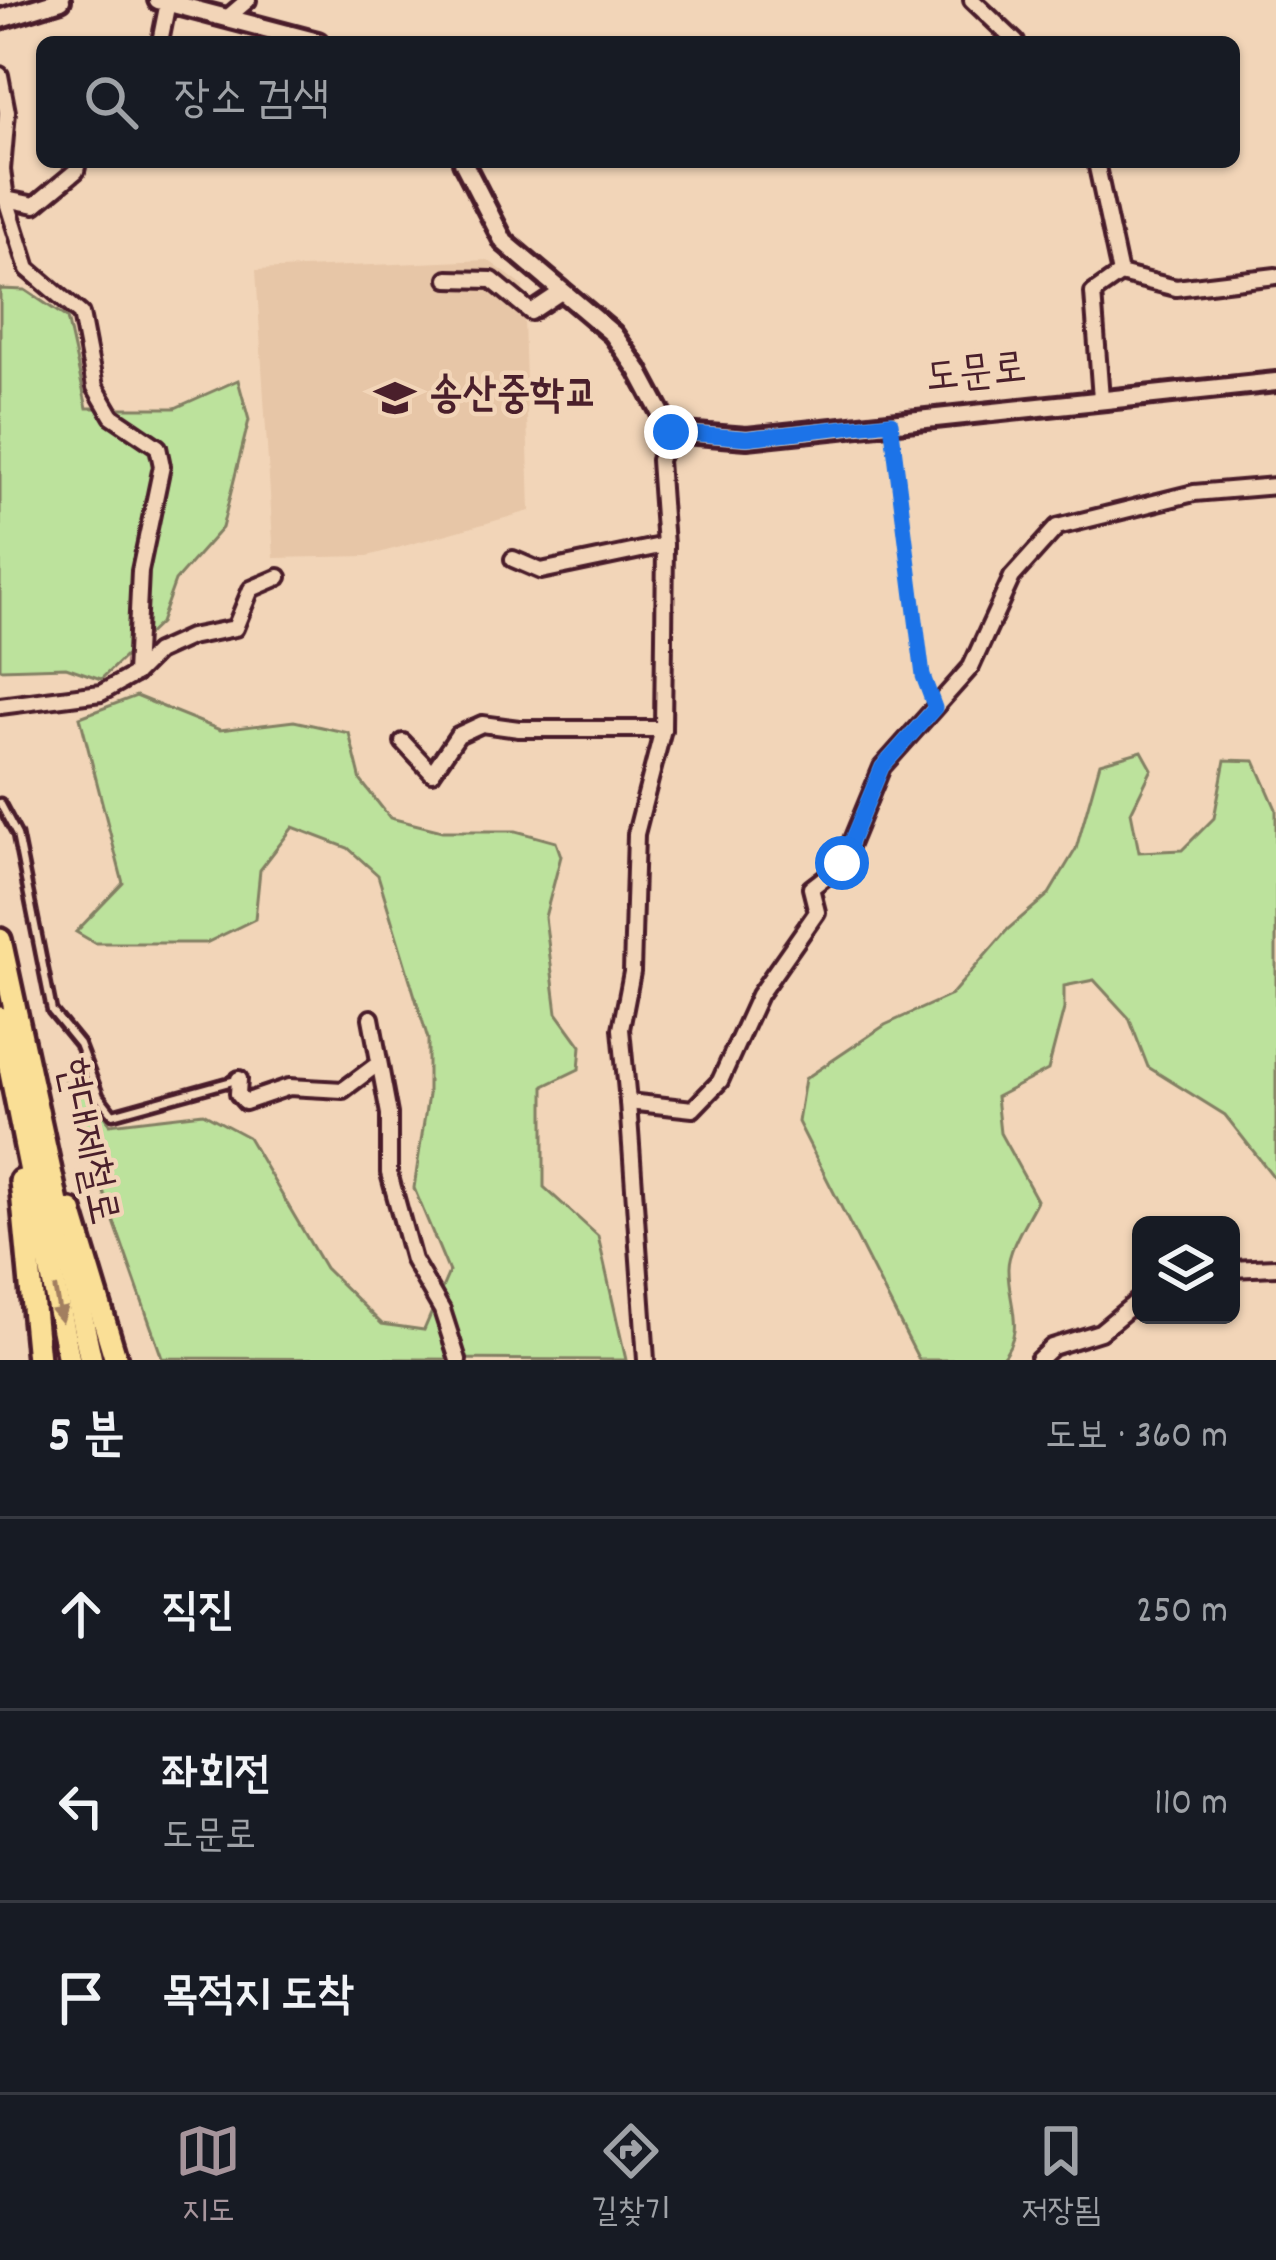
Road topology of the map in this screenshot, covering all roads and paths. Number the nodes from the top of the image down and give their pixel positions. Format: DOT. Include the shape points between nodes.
graph roads {
  1 [pos="61,0"];
  2 [pos="248,0"];
  3 [pos="972,0"];
  4 [pos="163,1"];
  5 [pos="228,17"];
  6 [pos="0,19"];
  7 [pos="160,36"];
  8 [pos="296,36"];
  9 [pos="1010,36"];
  10 [pos="0,74"];
  11 [pos="77,168"];
  12 [pos="466,168"];
  13 [pos="1097,168"];
  14 [pos="6,199"];
  15 [pos="1120,274"];
  16 [pos="1276,276"];
  17 [pos="448,279"];
  18 [pos="561,292"];
  19 [pos="1275,388"];
  20 [pos="1101,399"];
  21 [pos="891,422"];
  22 [pos="671,432"];
  23 [pos="1276,486"];
  24 [pos="665,545"];
  25 [pos="513,560"];
  26 [pos="279,577"];
  27 [pos="135,674"];
  28 [pos="0,706"];
  29 [pos="935,708"];
  30 [pos="663,729"];
  31 [pos="403,742"];
  32 [pos="0,803"];
  33 [pos="0,940"];
  34 [pos="0,1018"];
  35 [pos="370,1018"];
  36 [pos="380,1063"];
  37 [pos="18,1064"];
  38 [pos="239,1079"];
  39 [pos="628,1102"];
  40 [pos="1276,1267"];
  41 [pos="1240,1269"];
  42 [pos="1132,1305"];
  43 [pos="38,1360"];
  44 [pos="69,1360"];
  45 [pos="91,1360"];
  46 [pos="116,1360"];
  47 [pos="458,1360"];
  48 [pos="646,1360"];
  49 [pos="1038,1360"];
  1 -- 6 [label="street"];
  2 -- 5 [label="street"];
  3 -- 9 [label="street"];
  4 -- 5 [label="street"];
  4 -- 7 [label="street"];
  5 -- 8 [label="street"];
  10 -- 14 [label="street"];
  11 -- 14 [label="street" via="35,205"];
  12 -- 18 [label="street" via="504,242"];
  13 -- 15 [label="street"];
  14 -- 27 [label="street" via="28,269 81,314 95,387 112,416 158,447"];
  15 -- 16 [label="street" via="1176,288"];
  15 -- 20 [label="street" via="1093,293"];
  17 -- 18 [label="street" via="492,280 531,312"];
  18 -- 22 [label="street" via="613,334"];
  19 -- 20 [label="street, 도문로"];
  20 -- 21 [label="street, 도문로"];
  21 -- 22 [label="street, 도문로" via="747,438"];
  21 -- 29 [label="path" via="923,676"];
  22 -- 24 [label="street" via="659,460"];
  23 -- 29 [label="street" via="1193,493 1057,527 1012,578 971,667"];
  24 -- 25 [label="street" via="542,572"];
  24 -- 30 [label="street"];
  26 -- 27 [label="street" via="251,590 235,628 157,652"];
  27 -- 28 [label="street" via="101,692"];
  29 -- 39 [label="street" via="882,767 842,863 811,887 817,912 759,995 720,1081 693,1109"];
  30 -- 31 [label="street" via="482,724 458,734 431,773"];
  30 -- 39 [label="street" via="636,834 632,972 621,1029"];
  32 -- 38 [label="lane" via="16,835 52,1011 79,1044 113,1114"];
  33 -- 37 [label="highway, 현대제철로"];
  34 -- 37 [label="highway, 현대제철로"];
  35 -- 36 [label="street"];
  36 -- 38 [label="street" via="343,1090 289,1087 245,1102"];
  36 -- 47 [label="street" via="389,1173 413,1260"];
  37 -- 43 [label="highway"];
  37 -- 44 [label="highway, 현대제철로, one-way"];
  37 -- 45 [label="highway, 현대제철로"];
  37 -- 46 [label="highway"];
  39 -- 48 [label="street"];
  40 -- 41 [label="street"];
  42 -- 49 [label="street" via="1100,1332 1052,1347"];
}
